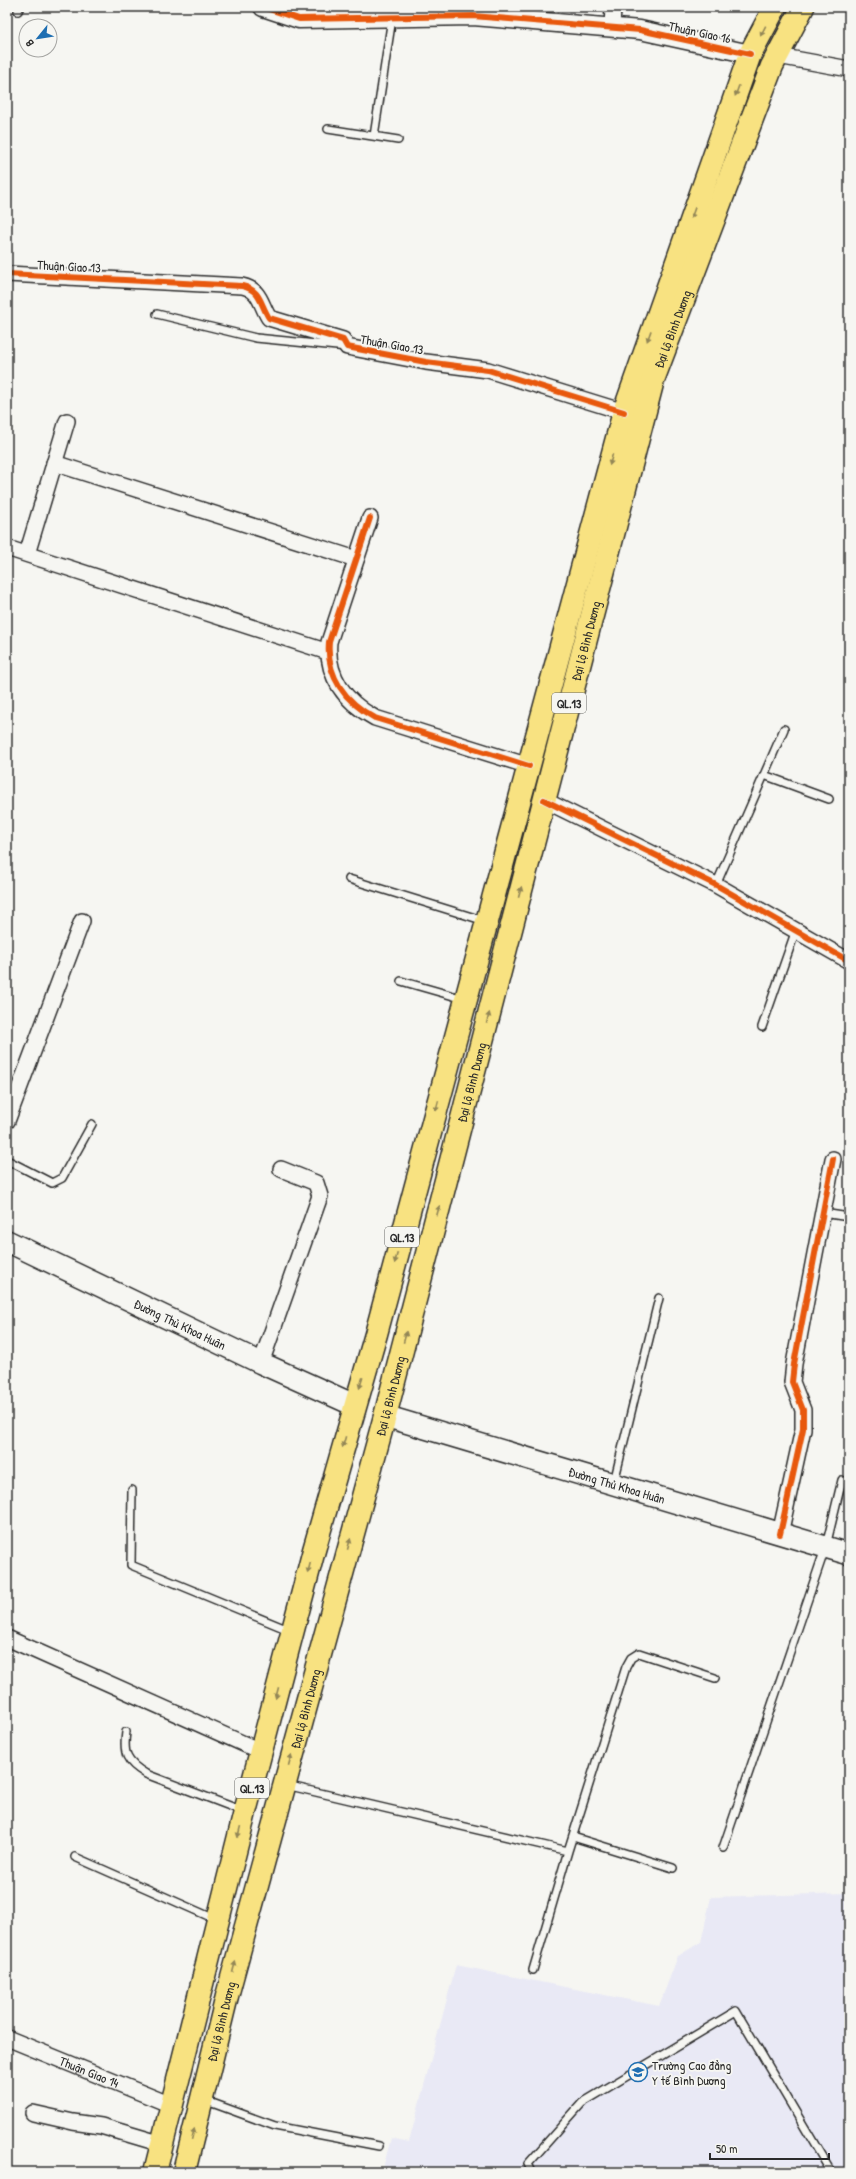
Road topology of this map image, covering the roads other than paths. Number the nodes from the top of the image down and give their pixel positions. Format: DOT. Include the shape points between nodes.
graph roads {
  1 [pos="613,7"];
  2 [pos="775,7"];
  3 [pos="804,7"];
  4 [pos="273,9"];
  5 [pos="392,18"];
  6 [pos="612,28"];
  7 [pos="750,54"];
  8 [pos="778,56"];
  9 [pos="849,69"];
  10 [pos="328,129"];
  11 [pos="374,136"];
  12 [pos="398,140"];
  13 [pos="7,274"];
  14 [pos="157,314"];
  15 [pos="347,348"];
  16 [pos="624,412"];
  17 [pos="67,421"];
  18 [pos="54,463"];
  19 [pos="370,518"];
  20 [pos="7,548"];
  21 [pos="27,554"];
  22 [pos="356,559"];
  23 [pos="328,652"];
  24 [pos="784,729"];
  25 [pos="529,766"];
  26 [pos="764,775"];
  27 [pos="829,799"];
  28 [pos="544,800"];
  29 [pos="349,879"];
  30 [pos="716,885"];
  31 [pos="82,920"];
  32 [pos="487,921"];
  33 [pos="796,930"];
  34 [pos="849,961"];
  35 [pos="401,981"];
  36 [pos="466,999"];
  37 [pos="762,1027"];
  38 [pos="7,1121"];
  39 [pos="92,1124"];
  40 [pos="833,1159"];
  41 [pos="7,1160"];
  42 [pos="281,1169"];
  43 [pos="823,1213"];
  44 [pos="849,1217"];
  45 [pos="7,1241"];
  46 [pos="659,1298"];
  47 [pos="261,1363"];
  48 [pos="354,1405"];
  49 [pos="385,1416"];
  50 [pos="842,1480"];
  51 [pos="613,1484"];
  52 [pos="132,1490"];
  53 [pos="780,1534"];
  54 [pos="826,1546"];
  55 [pos="849,1554"];
  56 [pos="293,1632"];
  57 [pos="7,1638"];
  58 [pos="714,1678"];
  59 [pos="126,1732"];
  60 [pos="262,1752"];
  61 [pos="283,1785"];
  62 [pos="245,1812"];
  63 [pos="572,1837"];
  64 [pos="723,1848"];
  65 [pos="568,1850"];
  66 [pos="75,1857"];
  67 [pos="673,1868"];
  68 [pos="217,1920"];
  69 [pos="534,1970"];
  70 [pos="7,2038"];
  71 [pos="202,2099"];
  72 [pos="171,2105"];
  73 [pos="33,2113"];
  74 [pos="162,2144"];
  75 [pos="379,2146"];
  76 [pos="155,2172"];
  77 [pos="184,2172"];
  78 [pos="532,2172"];
  79 [pos="831,2172"];
  1 -- 6 [label="street"];
  2 -- 7 [label="highway, Đại lộ Bình Dương / QL.13, one-way"];
  3 -- 8 [label="highway, Đại lộ Bình Dương / QL.13"];
  4 -- 5 [label="street, Thuận Giao 16" via="299,19"];
  5 -- 6 [label="street, Thuận Giao 16" via="473,16"];
  5 -- 11 [label="lane"];
  6 -- 7 [label="street, Thuận Giao 16" via="640,30"];
  7 -- 16 [label="highway, Đại lộ Bình Dương / QL.13, one-way"];
  8 -- 9 [label="street"];
  8 -- 28 [label="highway, Đại lộ Bình Dương / QL.13" via="653,380"];
  10 -- 11 [label="lane"];
  11 -- 12 [label="lane"];
  13 -- 15 [label="street, Thuận Giao 13" via="242,286 258,294 270,318 343,340"];
  14 -- 15 [label="lane" via="256,338"];
  15 -- 16 [label="street, Thuận Giao 13" via="488,370"];
  16 -- 25 [label="highway, Đại lộ Bình Dương / QL.13, one-way"];
  17 -- 18 [label="street"];
  18 -- 21 [label="street"];
  18 -- 22 [label="street"];
  19 -- 22 [label="street"];
  20 -- 21 [label="street"];
  21 -- 23 [label="street"];
  22 -- 23 [label="street"];
  23 -- 25 [label="street" via="330,667 340,688 350,701 364,712 375,718"];
  24 -- 26 [label="lane"];
  25 -- 32 [label="highway, Đại lộ Bình Dương / QL.13"];
  26 -- 27 [label="lane"];
  26 -- 30 [label="lane"];
  28 -- 30 [label="street"];
  49 -- 28 [label="highway, Đại lộ Bình Dương / QL.13, one-way"];
  29 -- 32 [label="lane"];
  30 -- 33 [label="street"];
  31 -- 38 [label="street"];
  32 -- 36 [label="highway, Đại lộ Bình Dương / QL.13"];
  33 -- 34 [label="street"];
  33 -- 37 [label="lane"];
  35 -- 36 [label="lane"];
  36 -- 48 [label="highway, Đại lộ Bình Dương / QL.13, one-way" via="376,1334"];
  39 -- 41 [label="lane" via="62,1178 52,1183"];
  40 -- 43 [label="street"];
  42 -- 47 [label="street" via="316,1183 320,1196"];
  43 -- 44 [label="lane"];
  43 -- 53 [label="street" via="792,1382 803,1410 804,1429"];
  45 -- 47 [label="main road, Đường Thủ Khoa Huân"];
  46 -- 51 [label="lane"];
  47 -- 48 [label="main road, Đường Thủ Khoa Huân"];
  48 -- 49 [label="highway"];
  48 -- 56 [label="highway, Đại lộ Bình Dương / QL.13, one-way"];
  49 -- 51 [label="main road, Đường Thủ Khoa Huân"];
  61 -- 49 [label="highway, Đại lộ Bình Dương / QL.13, one-way"];
  50 -- 54 [label="lane"];
  51 -- 53 [label="main road, Đường Thủ Khoa Huân"];
  52 -- 56 [label="lane" via="132,1565"];
  53 -- 54 [label="main road, Đường Thủ Khoa Huân"];
  54 -- 55 [label="main road, Đường Thủ Khoa Huân"];
  54 -- 64 [label="lane"];
  56 -- 60 [label="highway, Đại lộ Bình Dương / QL.13, one-way"];
  57 -- 60 [label="street"];
  58 -- 63 [label="lane" via="651,1656 638,1654 631,1658"];
  59 -- 62 [label="lane" via="126,1754 132,1766 146,1774"];
  60 -- 62 [label="highway, Đại lộ Bình Dương / QL.13"];
  61 -- 65 [label="lane"];
  71 -- 61 [label="highway, Đại lộ Bình Dương / QL.13, one-way"];
  62 -- 68 [label="highway, Đại lộ Bình Dương / QL.13, one-way"];
  63 -- 65 [label="lane"];
  63 -- 67 [label="lane"];
  65 -- 69 [label="lane"];
  66 -- 68 [label="lane"];
  68 -- 72 [label="highway, Đại lộ Bình Dương / QL.13"];
  70 -- 72 [label="street, Thuận Giao 14"];
  71 -- 75 [label="lane" via="275,2126"];
  77 -- 71 [label="highway, Đại lộ Bình Dương / QL.13, one-way"];
  72 -- 74 [label="highway, Đại lộ Bình Dương / QL.13"];
  73 -- 74 [label="street" via="101,2126"];
  74 -- 76 [label="highway, Đại lộ Bình Dương / QL.13"];
  78 -- 79 [label="lane" via="528,2164 582,2102 736,2011"];
}
